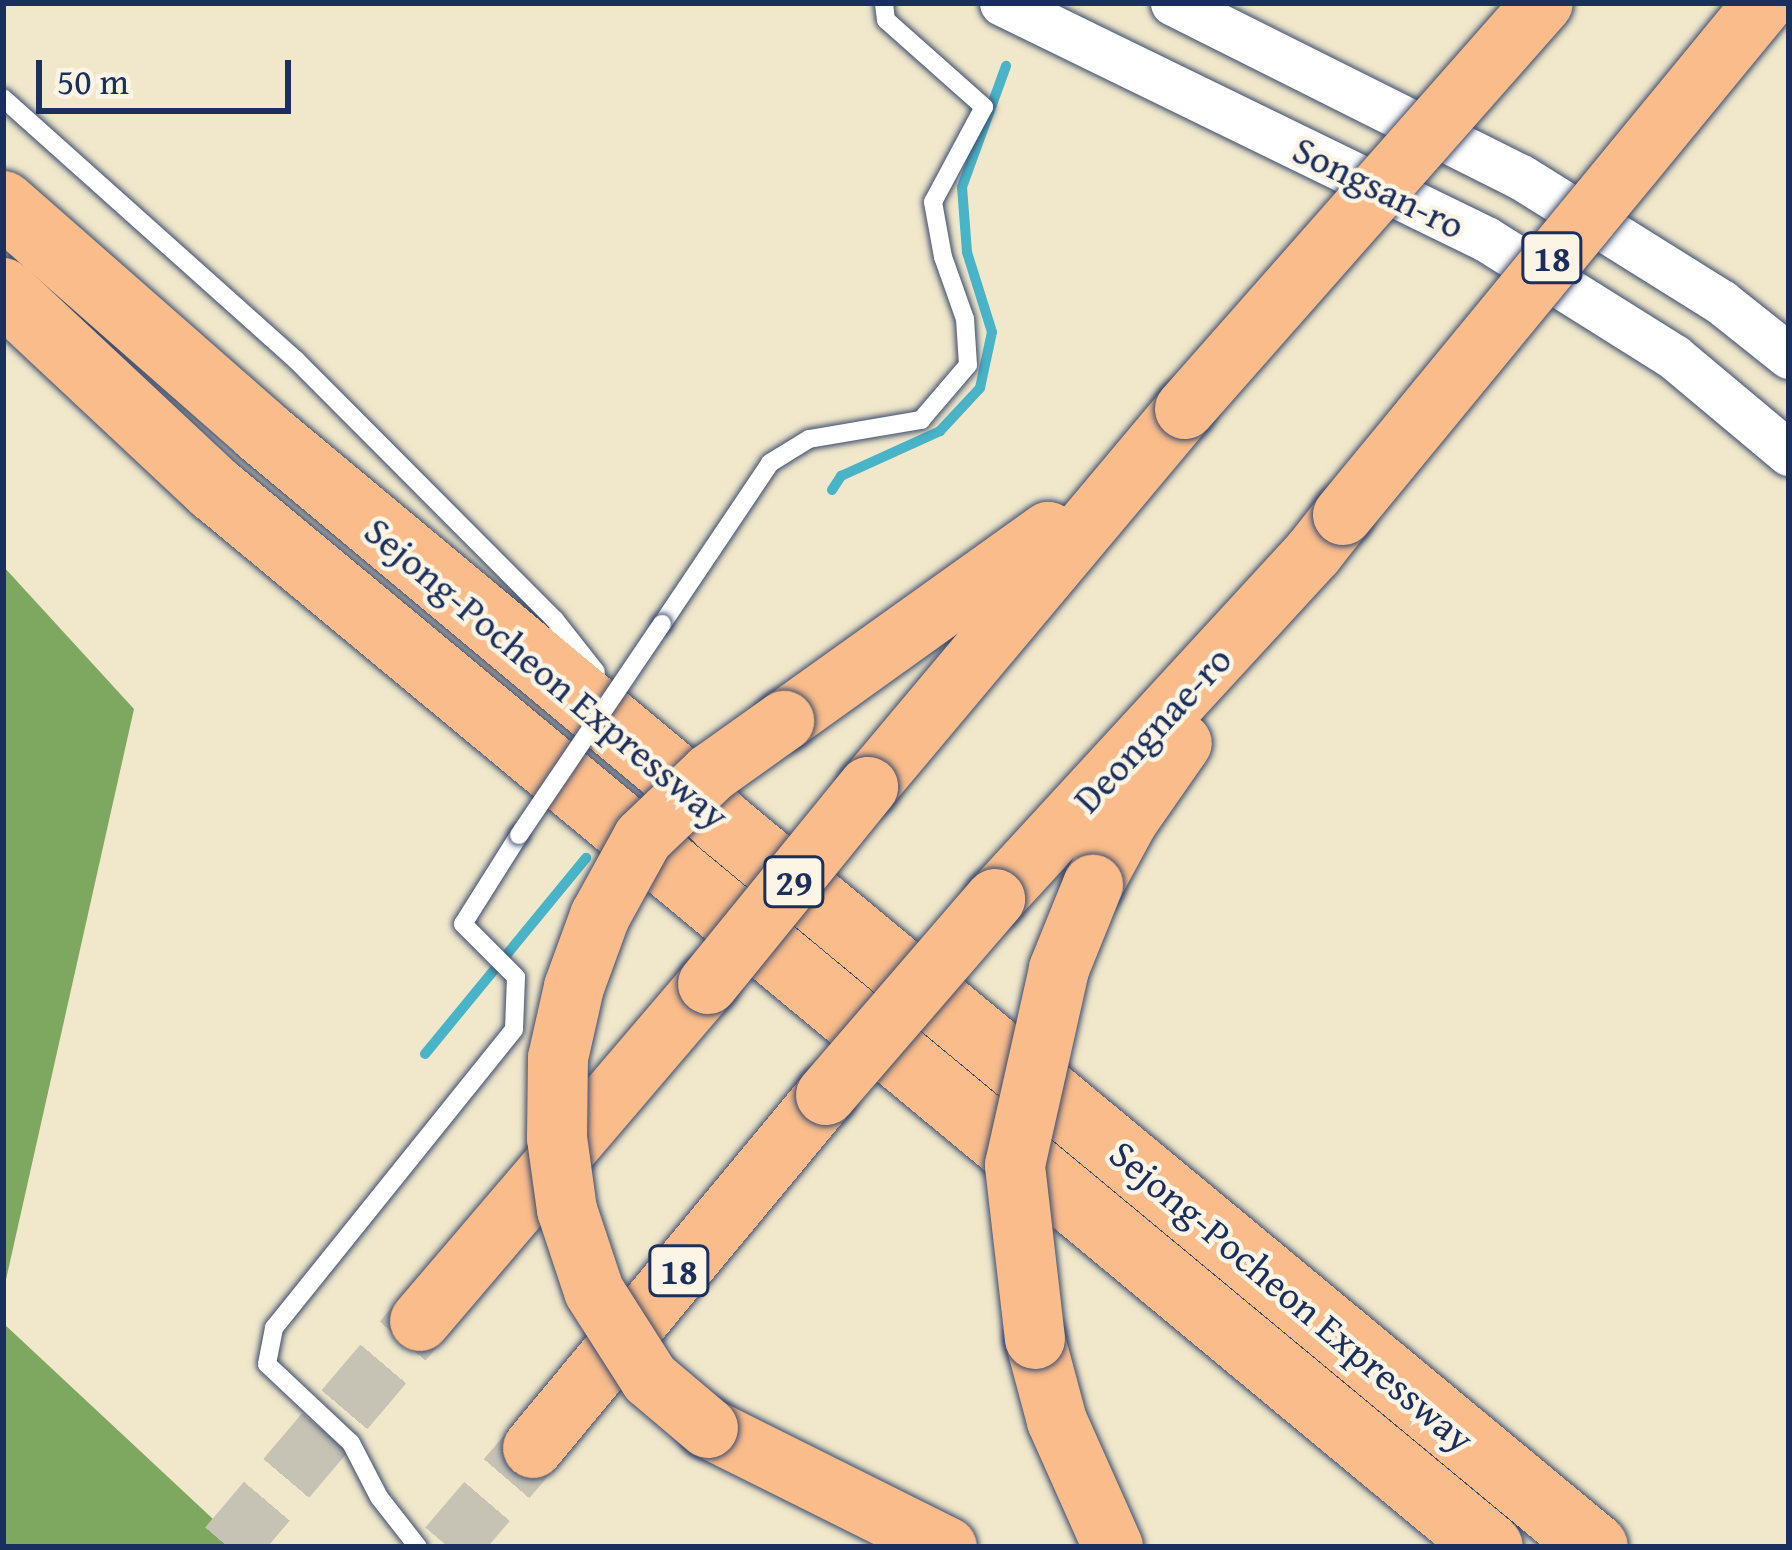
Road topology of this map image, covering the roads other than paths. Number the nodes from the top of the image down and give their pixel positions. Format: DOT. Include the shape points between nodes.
graph roads {
  1 [pos="884,3"];
  2 [pos="1002,3"];
  3 [pos="1172,3"];
  4 [pos="1543,3"];
  5 [pos="1763,3"];
  6 [pos="3,98"];
  7 [pos="3,204"];
  8 [pos="3,291"];
  9 [pos="1789,356"];
  10 [pos="1167,428"];
  11 [pos="1789,453"];
  12 [pos="1329,533"];
  13 [pos="675,776"];
  14 [pos="420,1321"];
  15 [pos="533,1448"];
  16 [pos="418,1547"];
  17 [pos="947,1547"];
  18 [pos="1113,1547"];
  19 [pos="1490,1547"];
  20 [pos="1595,1547"];
  1 -- 16 [label="lane, bridge" via="886,20 984,107 933,202 965,319 968,364 921,419 809,440 770,464 463,924 515,977 514,1029 274,1328 267,1364 350,1443"];
  2 -- 11 [label="street, Songsan-ro" via="1486,239 1675,357"];
  3 -- 9 [label="street, Songsan-ro" via="1521,177 1721,302"];
  4 -- 10 [label="highway, bridge"];
  5 -- 12 [label="highway, Deongnae-ro / 18, bridge"];
  6 -- 13 [label="lane" via="296,360 555,620"];
  7 -- 13 [label="highway, Sejong-Pocheon Expressway / 29"];
  8 -- 19 [label="highway, Sejong-Pocheon Expressway / 29" via="216,490"];
  10 -- 14 [label="highway, bridge"];
  10 -- 17 [label="highway, bridge" via="1029,549 711,773 644,838 600,916 558,1058 567,1210 594,1291 650,1379 708,1428"];
  12 -- 15 [label="highway, Deongnae-ro / 18, bridge" via="995,899"];
  12 -- 18 [label="highway, bridge" via="1126,822 1093,885 1059,969 1015,1166 1035,1340 1057,1420"];
  13 -- 20 [label="highway, Sejong-Pocheon Expressway / 29"];
}
